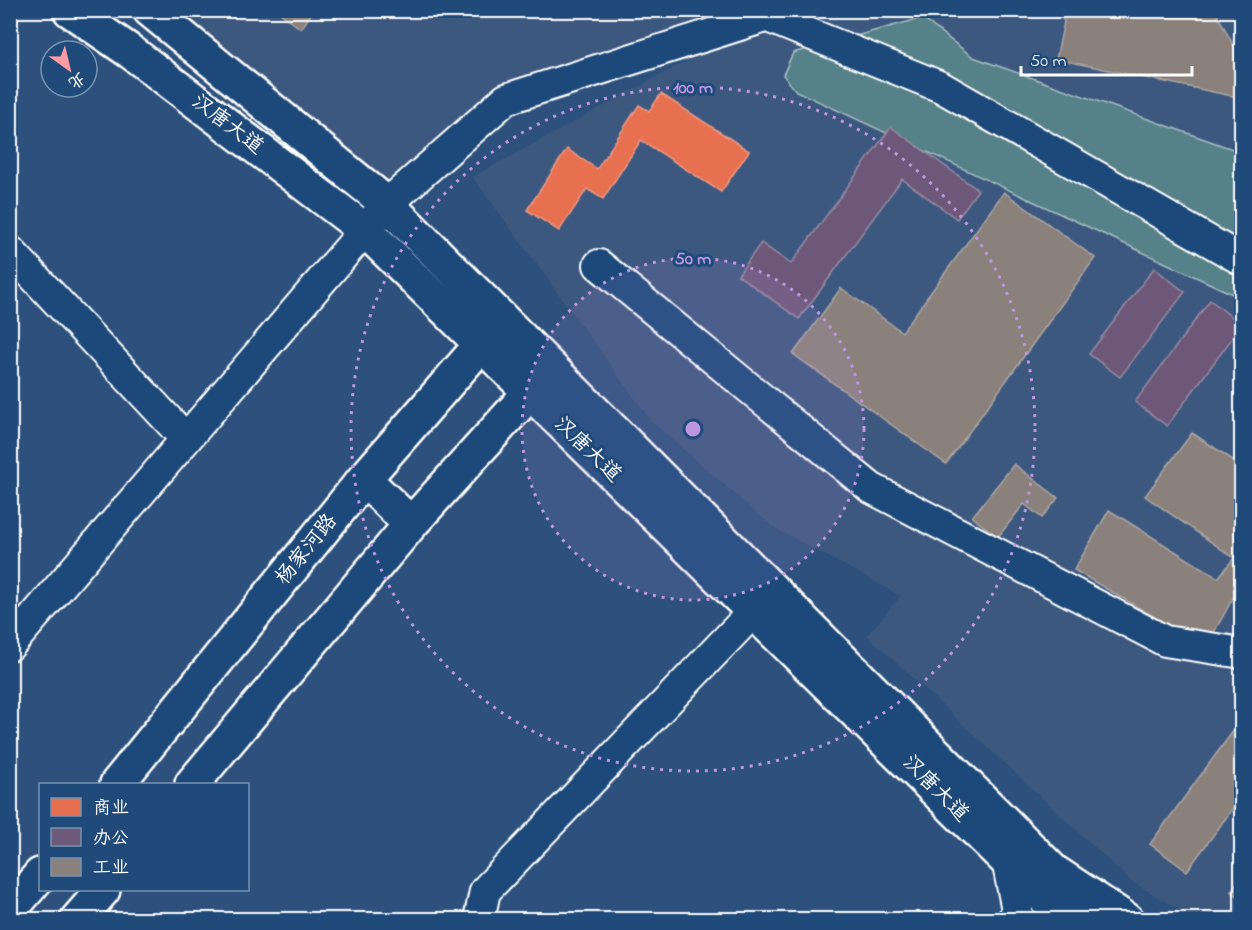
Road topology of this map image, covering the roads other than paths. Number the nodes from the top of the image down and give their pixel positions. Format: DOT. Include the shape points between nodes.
graph roads {
  1 [pos="70,10"];
  2 [pos="150,10"];
  3 [pos="778,14"];
  4 [pos="387,204"];
  5 [pos="365,230"];
  6 [pos="10,251"];
  7 [pos="1242,260"];
  8 [pos="599,265"];
  9 [pos="502,320"];
  10 [pos="480,347"];
  11 [pos="551,368"];
  12 [pos="529,394"];
  13 [pos="186,439"];
  14 [pos="364,479"];
  15 [pos="411,524"];
  16 [pos="754,611"];
  17 [pos="10,645"];
  18 [pos="1242,653"];
  19 [pos="118,783"];
  20 [pos="193,783"];
  21 [pos="1007,860"];
  22 [pos="39,876"];
  23 [pos="101,891"];
  24 [pos="10,910"];
  25 [pos="77,920"];
  26 [pos="479,920"];
  27 [pos="1013,920"];
  28 [pos="1078,920"];
  29 [pos="1127,920"];
  1 -- 5 [label="main road, 汉唐大道"];
  2 -- 4 [label="main road, 汉唐大道"];
  3 -- 4 [label="street" via="507,99"];
  3 -- 7 [label="street" via="941,87"];
  4 -- 5 [label="street"];
  4 -- 9 [label="main road, 汉唐大道"];
  5 -- 10 [label="main road, 汉唐大道"];
  5 -- 13 [label="street"];
  6 -- 13 [label="street"];
  8 -- 18 [label="street" via="871,488 1165,641"];
  9 -- 10 [label="main road, 杨家河路"];
  9 -- 11 [label="main road, 汉唐大道"];
  10 -- 12 [label="main road, 汉唐大道"];
  10 -- 14 [label="main road, 杨家河路"];
  11 -- 12 [label="main road"];
  11 -- 29 [label="main road, 汉唐大道" via="1053,871"];
  12 -- 15 [label="main road"];
  12 -- 16 [label="main road, 汉唐大道"];
  13 -- 17 [label="street"];
  14 -- 15 [label="main road"];
  14 -- 19 [label="main road, 杨家河路"];
  15 -- 20 [label="main road"];
  16 -- 21 [label="main road, 汉唐大道"];
  16 -- 26 [label="street" via="485,891"];
  21 -- 27 [label="street" via="1017,910"];
  21 -- 28 [label="main road, 汉唐大道" via="1046,899"];
  22 -- 24 [label="main road"];
  23 -- 25 [label="main road"];
}
